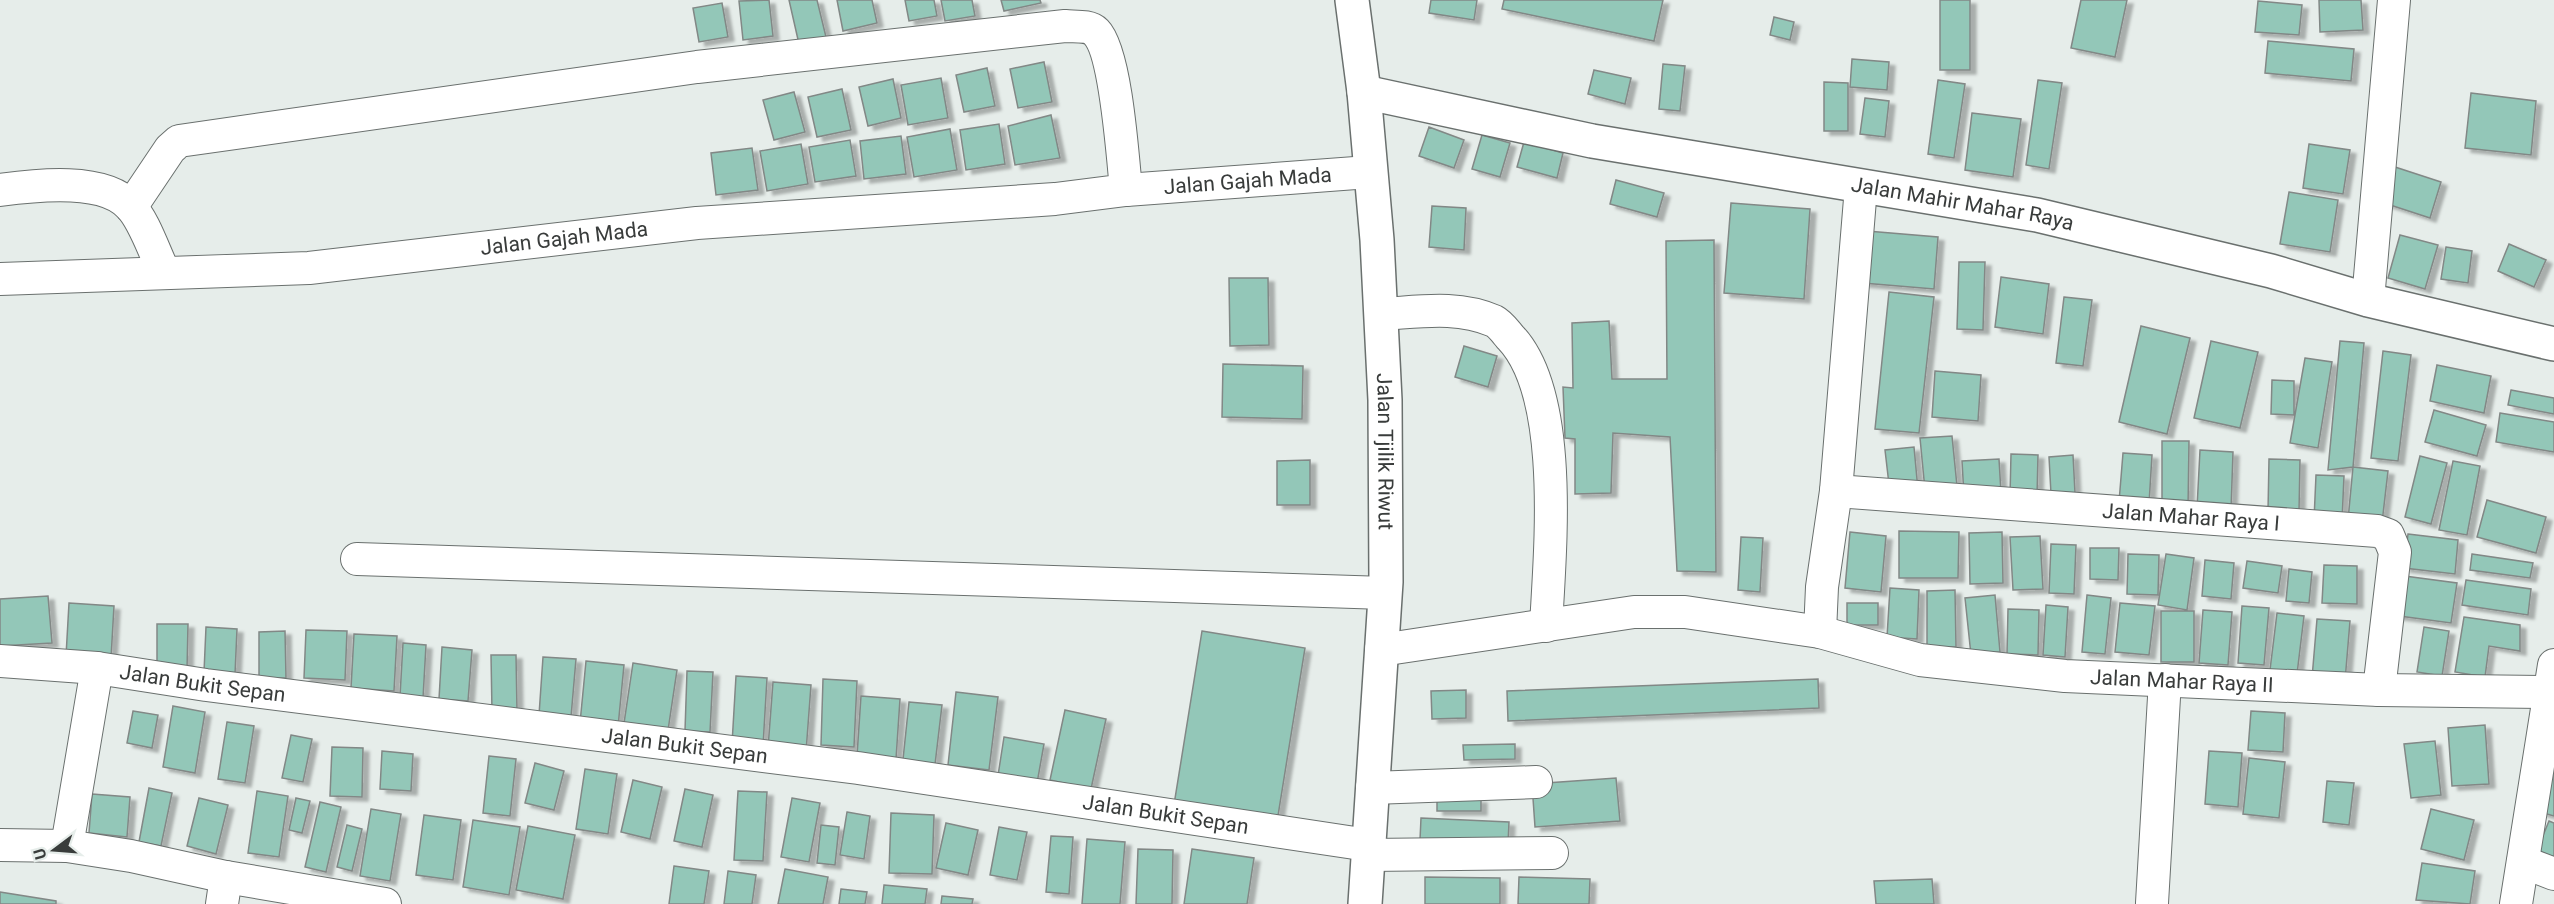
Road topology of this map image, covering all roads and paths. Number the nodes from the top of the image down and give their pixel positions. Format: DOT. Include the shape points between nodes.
graph roads {
  1 [pos="1352,0"];
  2 [pos="2394,0"];
  3 [pos="1364,92"];
  4 [pos="1369,172"];
  5 [pos="1861,187"];
  6 [pos="0,190"];
  7 [pos="1126,190"];
  8 [pos="131,207"];
  9 [pos="164,272"];
  10 [pos="0,279"];
  11 [pos="2368,300"];
  12 [pos="1381,314"];
  13 [pos="2554,344"];
  14 [pos="1836,491"];
  15 [pos="357,559"];
  16 [pos="1385,593"];
  17 [pos="1546,626"];
  18 [pos="1820,632"];
  19 [pos="1381,650"];
  20 [pos="0,661"];
  21 [pos="97,668"];
  22 [pos="2552,678"];
  23 [pos="2165,680"];
  24 [pos="2379,690"];
  25 [pos="2550,725"];
  26 [pos="1536,782"];
  27 [pos="1372,788"];
  28 [pos="0,845"];
  29 [pos="67,846"];
  30 [pos="1368,850"];
  31 [pos="1552,854"];
  32 [pos="2523,862"];
  33 [pos="2554,874"];
  34 [pos="224,891"];
  35 [pos="2152,903"];
  36 [pos="385,904"];
  37 [pos="1365,904"];
  38 [pos="2516,904"];
  1 -- 3 [label="main road, Jalan Tjilik Riwut"];
  2 -- 11 [label="street"];
  3 -- 4 [label="main road, Jalan Tjilik Riwut"];
  3 -- 5 [label="main road, Jalan Mahir Mahar Raya" via="1592,141"];
  4 -- 7 [label="street, Jalan Gajah Mada"];
  4 -- 12 [label="main road, Jalan Tjilik Riwut"];
  5 -- 11 [label="main road, Jalan Mahir Mahar Raya" via="2037,215 2271,271"];
  5 -- 14 [label="street"];
  6 -- 8 [label="street" via="38,185 96,188 117,195"];
  7 -- 8 [label="street" via="1120,126 1103,46 1097,33 1089,28 1065,26 697,68 179,141"];
  7 -- 9 [label="street, Jalan Gajah Mada" via="1055,199 697,223 309,268"];
  8 -- 9 [label="street"];
  9 -- 10 [label="street, Jalan Gajah Mada"];
  11 -- 13 [label="main road, Jalan Mahir Mahar Raya"];
  12 -- 16 [label="main road, Jalan Tjilik Riwut"];
  12 -- 17 [label="street" via="1456,310 1496,322 1520,347 1537,384 1548,447 1552,509"];
  14 -- 18 [label="street" via="1822,586"];
  14 -- 24 [label="street, Jalan Mahar Raya I" via="2377,531 2388,535 2395,552"];
  15 -- 16 [label="street"];
  16 -- 19 [label="main road, Jalan Tjilik Riwut"];
  17 -- 18 [label="street, Jalan Mahar Raya II" via="1664,611"];
  17 -- 19 [label="street, Jalan Mahar Raya II"];
  18 -- 23 [label="street, Jalan Mahar Raya II" via="1920,660 2065,676"];
  19 -- 27 [label="main road, Jalan Tjilik Riwut"];
  20 -- 21 [label="street, Jalan Bukit Sepan"];
  21 -- 29 [label="street"];
  21 -- 30 [label="street, Jalan Bukit Sepan" via="858,768"];
  22 -- 24 [label="street, Jalan Mahar Raya II"];
  22 -- 25 [label="street"];
  23 -- 24 [label="street, Jalan Mahar Raya II"];
  23 -- 35 [label="street"];
  25 -- 32 [label="street"];
  26 -- 27 [label="street"];
  27 -- 30 [label="main road, Jalan Tjilik Riwut"];
  28 -- 29 [label="street"];
  29 -- 34 [label="street" via="130,856"];
  30 -- 31 [label="street, Jalan Bukit Sepan"];
  30 -- 37 [label="main road, Jalan Tjilik Riwut"];
  32 -- 33 [label="street"];
  32 -- 38 [label="street"];
  34 -- 36 [label="street"];
}
